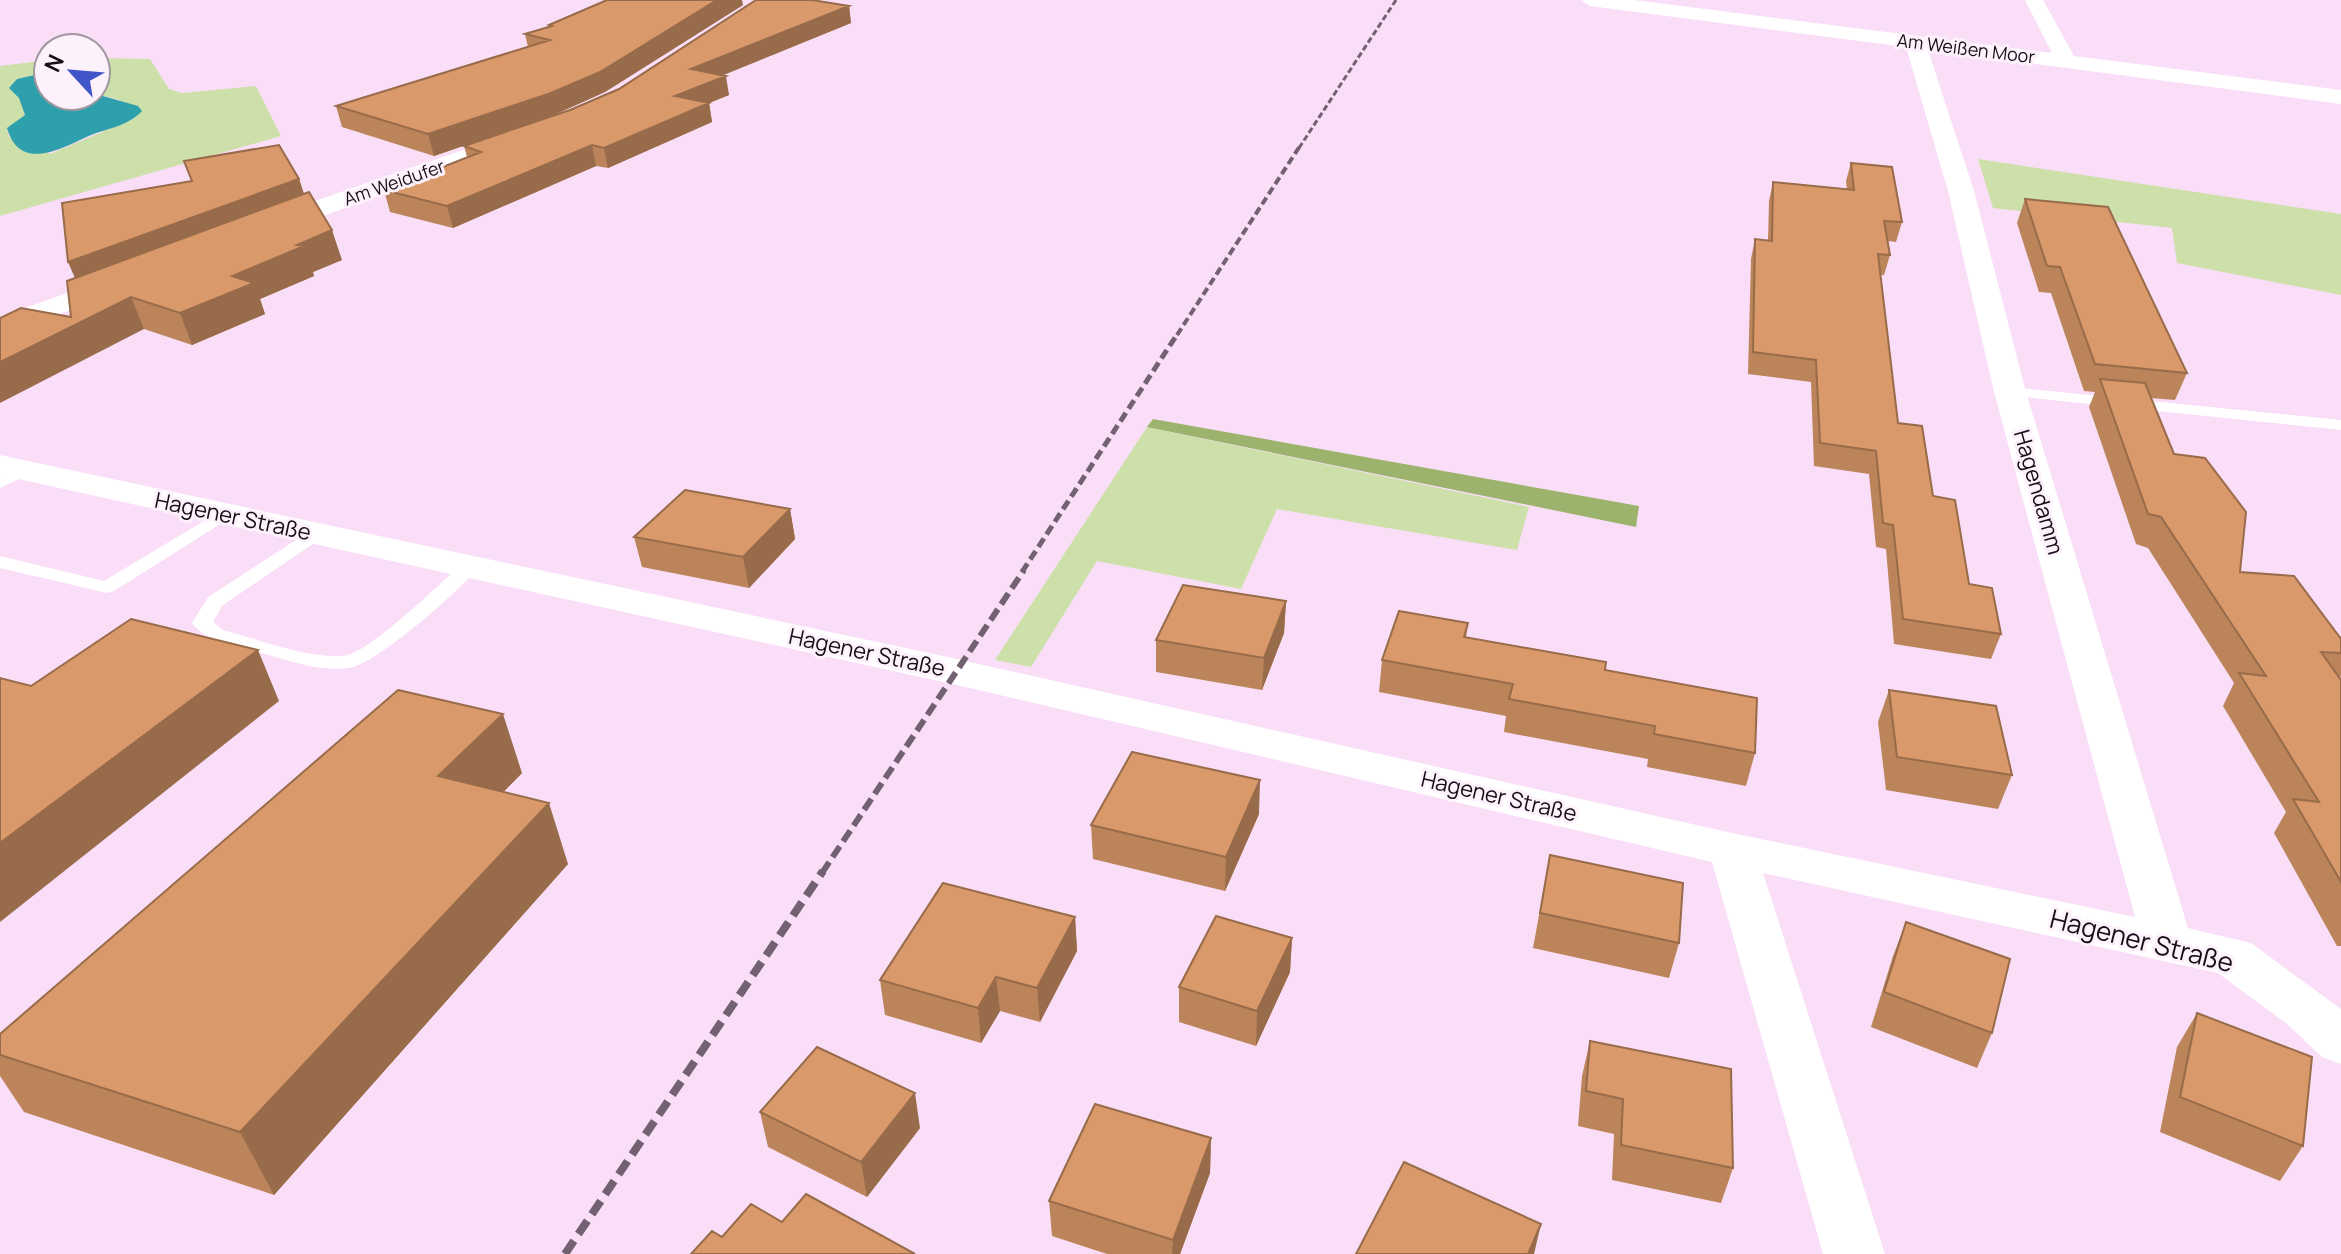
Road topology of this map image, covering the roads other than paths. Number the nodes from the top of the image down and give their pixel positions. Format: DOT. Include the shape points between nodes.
graph roads {
  1 [pos="1590,0"];
  2 [pos="2034,0"];
  3 [pos="1915,42"];
  4 [pos="2066,61"];
  5 [pos="2341,97"];
  6 [pos="537,132"];
  7 [pos="237,238"];
  8 [pos="148,271"];
  9 [pos="0,327"];
  10 [pos="2010,392"];
  11 [pos="2341,425"];
  12 [pos="8,473"];
  13 [pos="224,514"];
  14 [pos="316,533"];
  15 [pos="0,562"];
  16 [pos="470,567"];
  17 [pos="1732,850"];
  18 [pos="2167,942"];
  19 [pos="2341,1042"];
  20 [pos="1854,1254"];
  1 -- 3 [label="street, Am Weißen Moor"];
  2 -- 4 [label="street"];
  3 -- 4 [label="street, Am Weißen Moor"];
  3 -- 10 [label="street, Hagendamm" via="1961,191"];
  4 -- 5 [label="street, Am Weißen Moor"];
  6 -- 7 [label="street, Am Weidufer"];
  8 -- 9 [label="street"];
  10 -- 11 [label="lane"];
  10 -- 18 [label="street, Hagendamm"];
  12 -- 13 [label="street, Hagener Straße"];
  13 -- 14 [label="street, Hagener Straße"];
  13 -- 15 [label="lane" via="107,587"];
  14 -- 16 [label="street, Hagener Straße"];
  14 -- 16 [label="lane" via="215,601 202,623 216,634 316,661 349,662 373,651"];
  16 -- 17 [label="street, Hagener Straße" via="980,677"];
  17 -- 18 [label="street, Hagener Straße"];
  17 -- 20 [label="street"];
  18 -- 19 [label="street, Hagener Straße" via="2233,957 2306,1009"];
}
